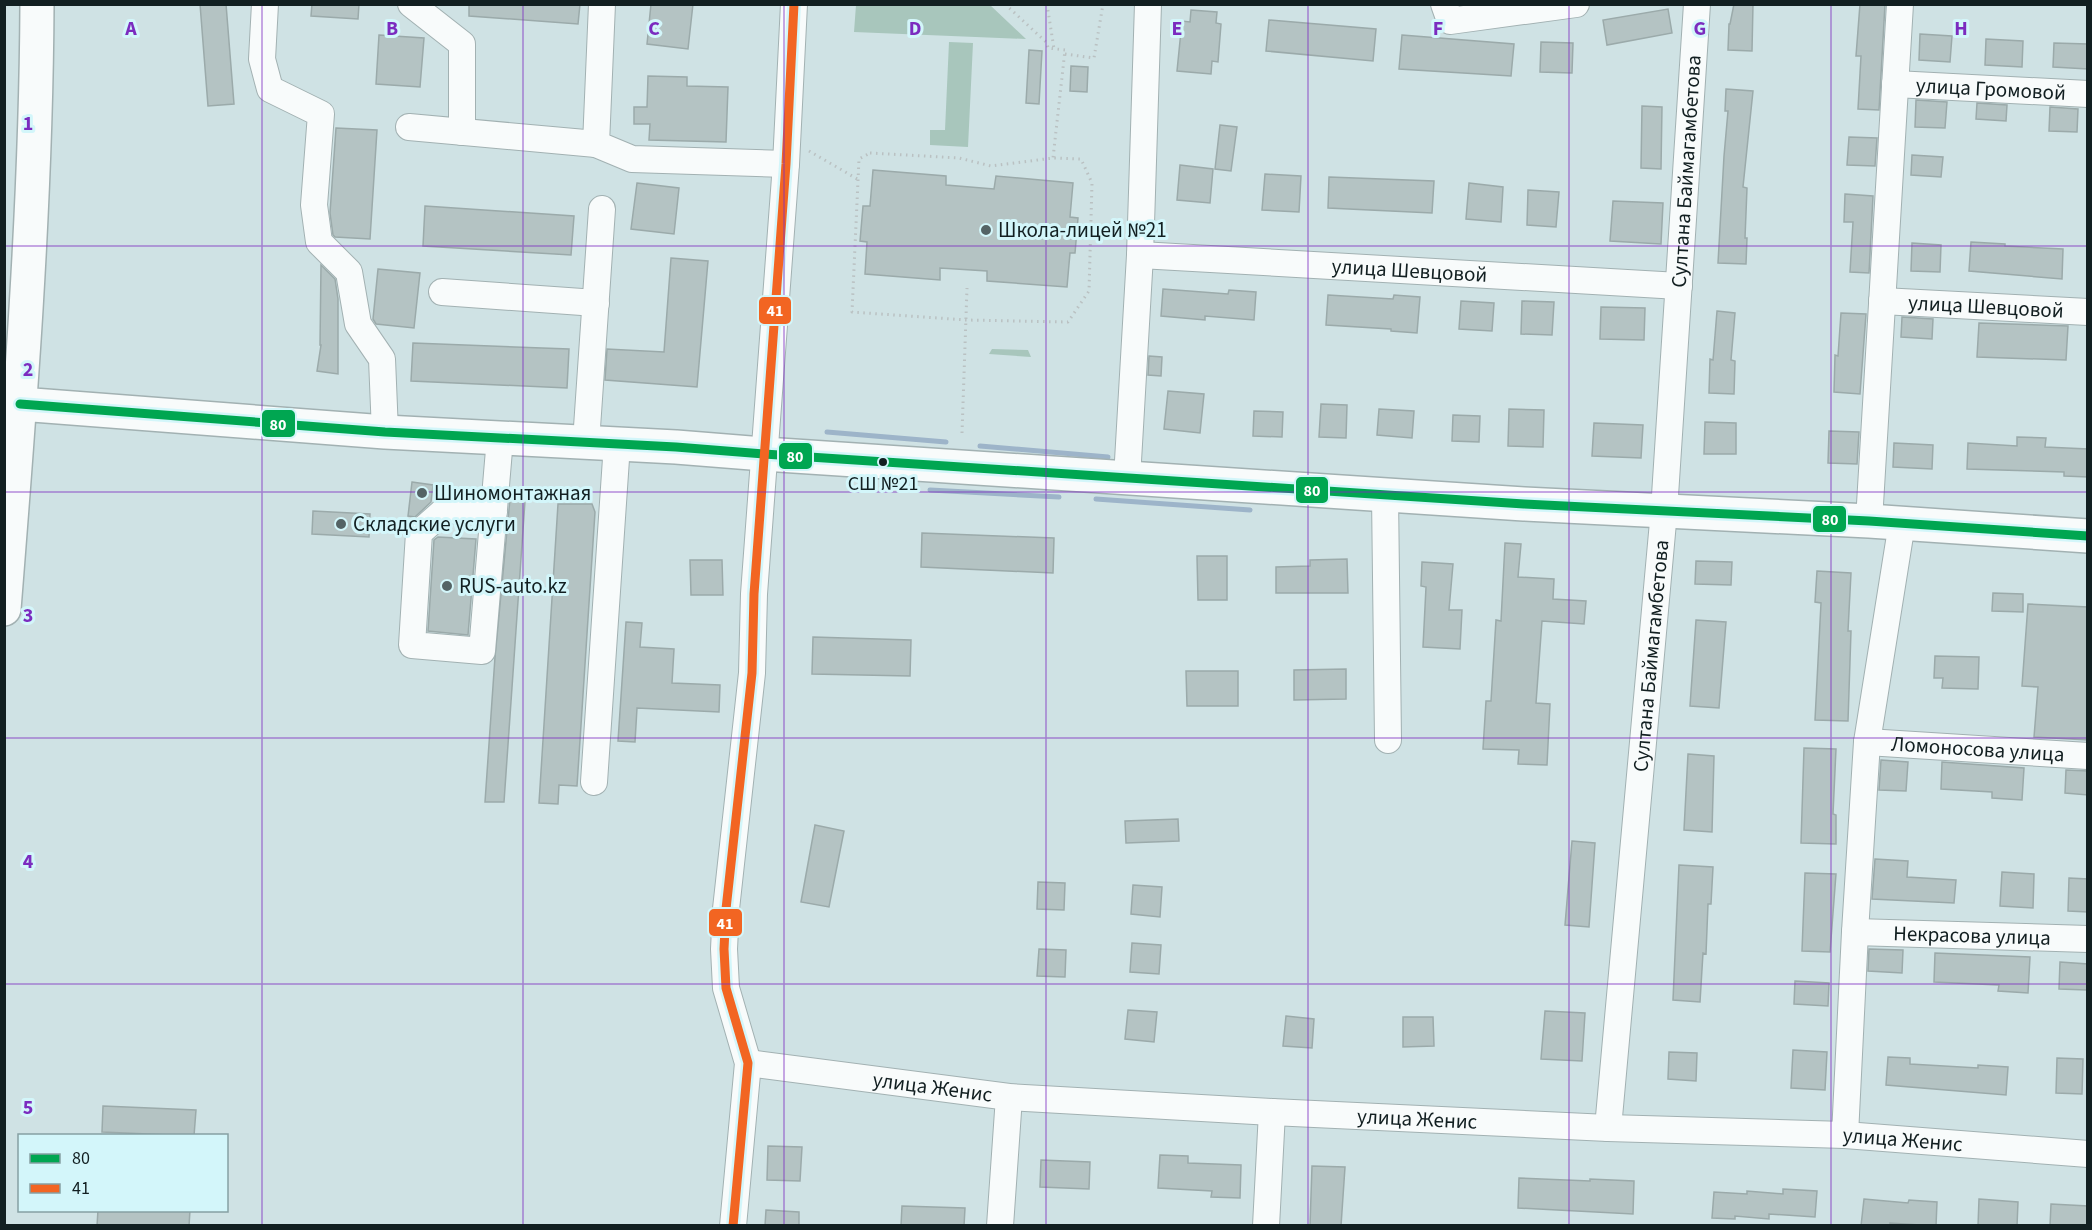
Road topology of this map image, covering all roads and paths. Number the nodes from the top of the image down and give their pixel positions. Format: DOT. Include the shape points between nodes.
graph roads {
  1 [pos="37,4"];
  2 [pos="265,4"];
  3 [pos="411,4"];
  4 [pos="602,4"];
  5 [pos="794,4"];
  6 [pos="1005,4"];
  7 [pos="1047,4"];
  8 [pos="1103,4"];
  9 [pos="1444,4"];
  10 [pos="1576,4"];
  11 [pos="1698,4"];
  12 [pos="1900,4"];
  13 [pos="1148,5"];
  14 [pos="1054,49"];
  15 [pos="1065,54"];
  16 [pos="1895,84"];
  17 [pos="2088,94"];
  18 [pos="409,127"];
  19 [pos="462,132"];
  20 [pos="596,144"];
  21 [pos="794,155"];
  22 [pos="1053,158"];
  23 [pos="859,180"];
  24 [pos="602,209"];
  25 [pos="1140,255"];
  26 [pos="1679,286"];
  27 [pos="967,288"];
  28 [pos="442,292"];
  29 [pos="1882,301"];
  30 [pos="596,303"];
  31 [pos="2088,312"];
  32 [pos="966,320"];
  33 [pos="20,404"];
  34 [pos="385,432"];
  35 [pos="962,432"];
  36 [pos="500,438"];
  37 [pos="602,443"];
  38 [pos="764,454"];
  39 [pos="1127,478"];
  40 [pos="1385,495"];
  41 [pos="1664,511"];
  42 [pos="494,512"];
  43 [pos="1869,521"];
  44 [pos="1902,523"];
  45 [pos="2088,536"];
  46 [pos="4,609"];
  47 [pos="1388,740"];
  48 [pos="1867,742"];
  49 [pos="2088,756"];
  50 [pos="594,782"];
  51 [pos="1855,932"];
  52 [pos="2088,939"];
  53 [pos="748,1063"];
  54 [pos="1009,1097"];
  55 [pos="1272,1112"];
  56 [pos="1608,1128"];
  57 [pos="1845,1135"];
  58 [pos="2088,1154"];
  59 [pos="733,1226"];
  60 [pos="1000,1226"];
  61 [pos="1266,1226"];
  1 -- 33 [label="main road"];
  2 -- 34 [label="street" via="262,59 270,89 321,114 314,205 319,242 349,272 358,324 382,360"];
  3 -- 19 [label="street" via="462,44"];
  4 -- 20 [label="street"];
  5 -- 21 [label="street"];
  6 -- 14 [label="path" via="1048,48"];
  7 -- 14 [label="path"];
  8 -- 15 [label="path" via="1094,58"];
  9 -- 10 [label="street" via="1450,21"];
  11 -- 26 [label="street, Султана Баймагамбетова"];
  12 -- 16 [label="street"];
  13 -- 25 [label="street"];
  14 -- 15 [label="path" via="1065,50"];
  15 -- 22 [label="path"];
  16 -- 17 [label="street, улица Громовой"];
  16 -- 29 [label="street"];
  18 -- 19 [label="street"];
  19 -- 20 [label="street"];
  20 -- 21 [label="street" via="632,159"];
  21 -- 23 [label="path"];
  21 -- 38 [label="street"];
  22 -- 23 [label="path" via="991,166 959,159 870,153 859,159"];
  22 -- 32 [label="path" via="1082,159 1092,183 1089,291 1068,322"];
  23 -- 32 [label="path" via="852,312"];
  24 -- 30 [label="street"];
  25 -- 26 [label="street, улица Шевцовой"];
  25 -- 39 [label="street"];
  26 -- 41 [label="street, Султана Баймагамбетова"];
  27 -- 32 [label="path"];
  28 -- 30 [label="street"];
  29 -- 31 [label="street, улица Шевцовой"];
  29 -- 43 [label="street"];
  30 -- 37 [label="street"];
  32 -- 35 [label="path"];
  33 -- 34 [label="main road"];
  33 -- 46 [label="main road"];
  34 -- 36 [label="main road"];
  36 -- 37 [label="main road"];
  36 -- 42 [label="street"];
  37 -- 38 [label="main road"];
  37 -- 50 [label="street"];
  38 -- 39 [label="main road"];
  38 -- 53 [label="street" via="752,673 724,949 726,988"];
  39 -- 40 [label="main road"];
  40 -- 41 [label="main road"];
  40 -- 47 [label="street"];
  41 -- 43 [label="main road"];
  41 -- 56 [label="street, Султана Баймагамбетова"];
  42 -- 42 [label="street" via="482,651 412,645 419,533 445,510"];
  43 -- 44 [label="main road"];
  44 -- 45 [label="main road"];
  44 -- 48 [label="street"];
  48 -- 49 [label="street, Ломоносова улица"];
  48 -- 51 [label="street"];
  51 -- 52 [label="street, Некрасова улица"];
  51 -- 57 [label="street"];
  53 -- 54 [label="street, улица Женис"];
  53 -- 59 [label="street"];
  54 -- 55 [label="street, улица Женис"];
  54 -- 60 [label="street"];
  55 -- 56 [label="street, улица Женис"];
  55 -- 61 [label="street"];
  56 -- 57 [label="street, улица Женис"];
  57 -- 58 [label="street, улица Женис"];
}
